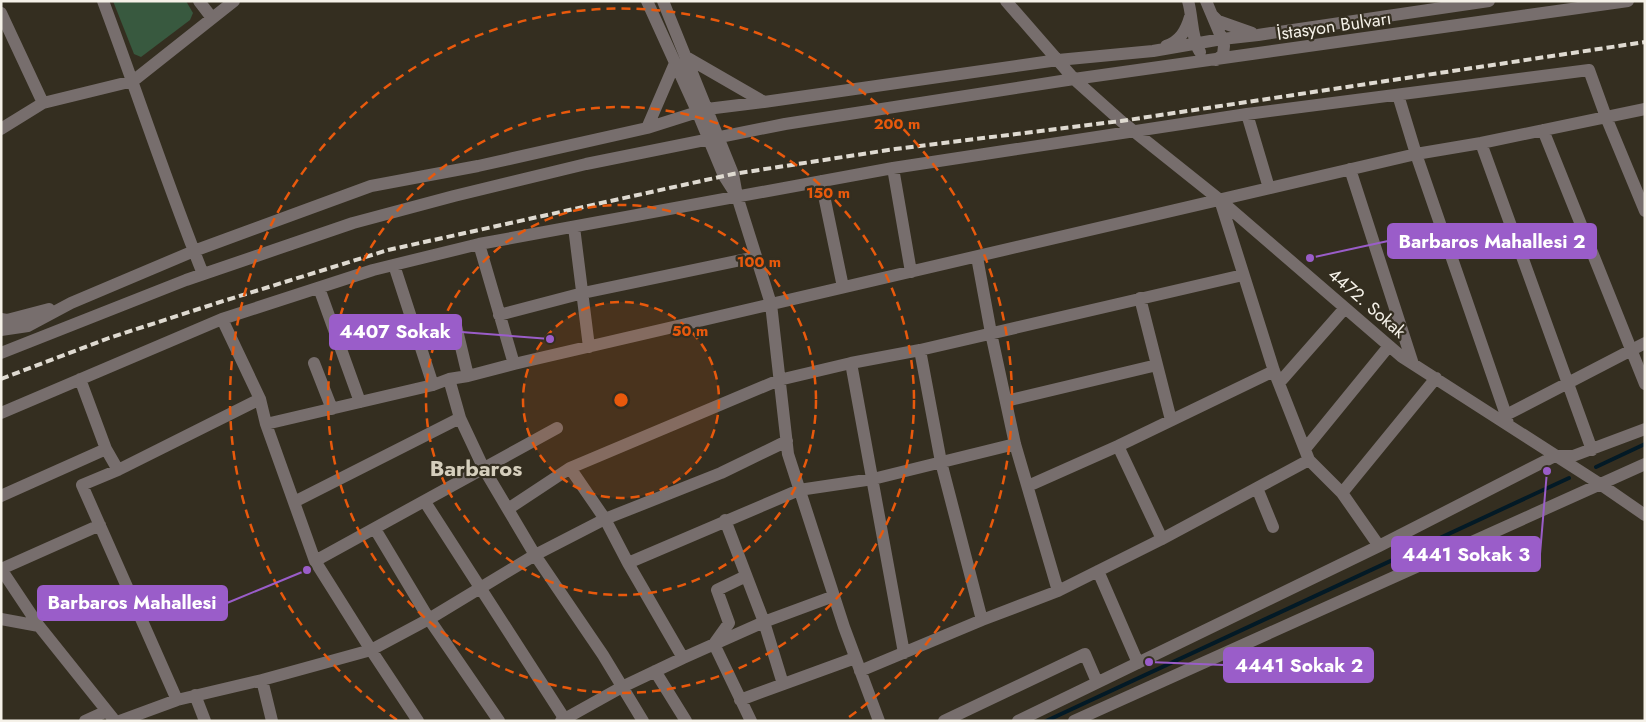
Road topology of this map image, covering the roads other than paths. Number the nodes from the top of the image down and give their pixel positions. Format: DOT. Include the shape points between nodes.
graph roads {
  1 [pos="103,1"];
  2 [pos="199,1"];
  3 [pos="234,1"];
  4 [pos="647,1"];
  5 [pos="663,1"];
  6 [pos="1006,1"];
  7 [pos="1488,1"];
  8 [pos="1628,1"];
  9 [pos="1206,4"];
  10 [pos="1190,7"];
  11 [pos="1,13"];
  12 [pos="212,18"];
  13 [pos="1258,35"];
  14 [pos="1222,38"];
  15 [pos="1195,45"];
  16 [pos="1153,51"];
  17 [pos="681,60"];
  18 [pos="1058,60"];
  19 [pos="1216,60"];
  20 [pos="1074,79"];
  21 [pos="133,81"];
  22 [pos="1398,95"];
  23 [pos="764,102"];
  24 [pos="43,103"];
  25 [pos="1645,109"];
  26 [pos="702,110"];
  27 [pos="1248,114"];
  28 [pos="1606,118"];
  29 [pos="1,128"];
  30 [pos="647,128"];
  31 [pos="1543,130"];
  32 [pos="1134,131"];
  33 [pos="714,138"];
  34 [pos="1481,143"];
  35 [pos="1416,154"];
  36 [pos="893,168"];
  37 [pos="1350,169"];
  38 [pos="821,181"];
  39 [pos="1269,188"];
  40 [pos="737,196"];
  41 [pos="1220,200"];
  42 [pos="1645,210"];
  43 [pos="574,227"];
  44 [pos="479,244"];
  45 [pos="194,251"];
  46 [pos="756,257"];
  47 [pos="978,257"];
  48 [pos="394,265"];
  49 [pos="910,272"];
  50 [pos="203,274"];
  51 [pos="1243,275"];
  52 [pos="319,288"];
  53 [pos="843,288"];
  54 [pos="583,293"];
  55 [pos="1140,298"];
  56 [pos="71,303"];
  57 [pos="771,304"];
  58 [pos="1346,308"];
  59 [pos="499,315"];
  60 [pos="1,319"];
  61 [pos="222,319"];
  62 [pos="456,326"];
  63 [pos="1,330"];
  64 [pos="991,333"];
  65 [pos="1645,342"];
  66 [pos="1389,346"];
  67 [pos="589,347"];
  68 [pos="1631,349"];
  69 [pos="920,350"];
  70 [pos="1,353"];
  71 [pos="314,363"];
  72 [pos="851,363"];
  73 [pos="514,364"];
  74 [pos="1413,364"];
  75 [pos="1157,365"];
  76 [pos="468,376"];
  77 [pos="1276,377"];
  78 [pos="1436,378"];
  79 [pos="80,379"];
  80 [pos="448,379"];
  81 [pos="779,380"];
  82 [pos="1568,384"];
  83 [pos="1645,384"];
  84 [pos="433,385"];
  85 [pos="260,399"];
  86 [pos="1006,400"];
  87 [pos="360,402"];
  88 [pos="332,409"];
  89 [pos="1,413"];
  90 [pos="460,418"];
  91 [pos="1171,420"];
  92 [pos="1507,420"];
  93 [pos="266,424"];
  94 [pos="557,428"];
  95 [pos="1645,429"];
  96 [pos="787,441"];
  97 [pos="1015,444"];
  98 [pos="1118,446"];
  99 [pos="106,449"];
  100 [pos="1592,450"];
  101 [pos="1307,454"];
  102 [pos="1555,456"];
  103 [pos="941,462"];
  104 [pos="1645,464"];
  105 [pos="570,468"];
  106 [pos="484,469"];
  107 [pos="118,470"];
  108 [pos="873,479"];
  109 [pos="1600,484"];
  110 [pos="1028,486"];
  111 [pos="1257,488"];
  112 [pos="799,490"];
  113 [pos="1342,493"];
  114 [pos="1,496"];
  115 [pos="294,502"];
  116 [pos="424,502"];
  117 [pos="508,509"];
  118 [pos="1645,515"];
  119 [pos="605,519"];
  120 [pos="725,520"];
  121 [pos="100,526"];
  122 [pos="1273,527"];
  123 [pos="375,529"];
  124 [pos="1162,539"];
  125 [pos="1379,546"];
  126 [pos="535,555"];
  127 [pos="315,561"];
  128 [pos="628,563"];
  129 [pos="1,569"];
  130 [pos="1098,571"];
  131 [pos="746,576"];
  132 [pos="481,588"];
  133 [pos="1058,591"];
  134 [pos="834,596"];
  135 [pos="1,619"];
  136 [pos="429,619"];
  137 [pos="982,620"];
  138 [pos="764,622"];
  139 [pos="39,626"];
  140 [pos="714,644"];
  141 [pos="371,650"];
  142 [pos="904,652"];
  143 [pos="683,658"];
  144 [pos="856,658"];
  145 [pos="1138,663"];
  146 [pos="655,671"];
  147 [pos="860,671"];
  148 [pos="262,680"];
  149 [pos="1097,682"];
  150 [pos="783,684"];
  151 [pos="622,687"];
  152 [pos="195,695"];
  153 [pos="177,700"];
  154 [pos="740,700"];
  155 [pos="111,716"];
  156 [pos="874,719"];
  157 [pos="564,720"];
  158 [pos="85,721"];
  159 [pos="120,721"];
  160 [pos="206,721"];
  161 [pos="272,721"];
  162 [pos="418,721"];
  163 [pos="499,721"];
  164 [pos="643,721"];
  165 [pos="686,721"];
  166 [pos="751,721"];
  167 [pos="944,721"];
  168 [pos="1018,721"];
  169 [pos="1074,721"];
  1 -- 21 [label="street"];
  2 -- 12 [label="street"];
  3 -- 12 [label="street"];
  4 -- 17 [label="street"];
  5 -- 17 [label="street"];
  6 -- 18 [label="street, 4472. Sokak"];
  7 -- 13 [label="street, İstasyon Bulvarı"];
  8 -- 19 [label="street, İstasyon Bulvarı"];
  9 -- 13 [label="street" via="1218,22"];
  9 -- 14 [label="street"];
  10 -- 15 [label="street"];
  10 -- 16 [label="street" via="1186,32"];
  11 -- 24 [label="street"];
  12 -- 21 [label="street"];
  13 -- 14 [label="street, İstasyon Bulvarı"];
  14 -- 15 [label="street, İstasyon Bulvarı"];
  14 -- 19 [label="street" via="1222,55"];
  15 -- 16 [label="street, İstasyon Bulvarı"];
  15 -- 19 [label="street" via="1202,56"];
  16 -- 18 [label="street, İstasyon Bulvarı"];
  17 -- 23 [label="street"];
  17 -- 26 [label="street"];
  17 -- 30 [label="street"];
  18 -- 20 [label="street, 4472. Sokak"];
  18 -- 23 [label="street, İstasyon Bulvarı"];
  19 -- 20 [label="street, İstasyon Bulvarı"];
  20 -- 32 [label="street, 4472. Sokak"];
  20 -- 33 [label="street, İstasyon Bulvarı"];
  21 -- 24 [label="street"];
  21 -- 45 [label="street"];
  22 -- 27 [label="street"];
  22 -- 28 [label="street" via="1589,70"];
  22 -- 35 [label="street"];
  23 -- 26 [label="street, İstasyon Bulvarı"];
  24 -- 29 [label="street"];
  25 -- 28 [label="street"];
  26 -- 30 [label="street, İstasyon Bulvarı"];
  26 -- 33 [label="street"];
  27 -- 32 [label="street"];
  27 -- 39 [label="street"];
  28 -- 31 [label="street"];
  28 -- 42 [label="street"];
  30 -- 45 [label="street, İstasyon Bulvarı" via="372,186"];
  31 -- 34 [label="street"];
  31 -- 68 [label="street"];
  32 -- 36 [label="street"];
  32 -- 41 [label="street, 4472. Sokak"];
  33 -- 40 [label="street" via="724,176"];
  33 -- 50 [label="street, İstasyon Bulvarı" via="586,164 362,220"];
  34 -- 35 [label="street"];
  34 -- 82 [label="street"];
  35 -- 37 [label="street"];
  35 -- 92 [label="street"];
  36 -- 38 [label="street"];
  36 -- 49 [label="street"];
  37 -- 39 [label="street"];
  37 -- 74 [label="street"];
  38 -- 40 [label="street"];
  38 -- 53 [label="street"];
  39 -- 41 [label="street"];
  40 -- 43 [label="street"];
  40 -- 46 [label="street"];
  41 -- 47 [label="street"];
  41 -- 51 [label="street"];
  41 -- 58 [label="street, 4472. Sokak"];
  43 -- 44 [label="street"];
  43 -- 54 [label="street"];
  44 -- 48 [label="street"];
  44 -- 59 [label="street"];
  45 -- 50 [label="street"];
  45 -- 56 [label="street, İstasyon Bulvarı"];
  46 -- 54 [label="street"];
  46 -- 57 [label="street"];
  47 -- 49 [label="street"];
  47 -- 64 [label="street"];
  48 -- 52 [label="street"];
  48 -- 84 [label="street"];
  49 -- 53 [label="street"];
  50 -- 70 [label="street, İstasyon Bulvarı"];
  51 -- 55 [label="street"];
  51 -- 77 [label="street"];
  52 -- 61 [label="street"];
  52 -- 87 [label="street"];
  53 -- 57 [label="street"];
  54 -- 59 [label="street"];
  54 -- 67 [label="street"];
  55 -- 64 [label="street"];
  55 -- 75 [label="street"];
  56 -- 60 [label="street"];
  56 -- 63 [label="street" via="28,326"];
  57 -- 67 [label="street"];
  57 -- 81 [label="street"];
  58 -- 66 [label="street, 4472. Sokak"];
  58 -- 77 [label="street"];
  59 -- 73 [label="street"];
  61 -- 79 [label="street"];
  61 -- 85 [label="street"];
  62 -- 76 [label="street"];
  64 -- 69 [label="street"];
  64 -- 86 [label="street"];
  65 -- 68 [label="street"];
  66 -- 74 [label="street, 4472. Sokak"];
  66 -- 101 [label="street"];
  67 -- 73 [label="street"];
  68 -- 82 [label="street"];
  68 -- 83 [label="street"];
  69 -- 72 [label="street"];
  69 -- 103 [label="street"];
  71 -- 88 [label="street"];
  72 -- 81 [label="street"];
  72 -- 108 [label="street"];
  73 -- 76 [label="street"];
  74 -- 78 [label="street, 4472. Sokak"];
  75 -- 86 [label="street"];
  75 -- 91 [label="street"];
  76 -- 80 [label="street"];
  77 -- 91 [label="street"];
  77 -- 101 [label="street"];
  78 -- 92 [label="street, 4472. Sokak"];
  78 -- 113 [label="street"];
  79 -- 89 [label="street"];
  79 -- 99 [label="street"];
  80 -- 84 [label="street"];
  80 -- 90 [label="street"];
  81 -- 96 [label="street"];
  81 -- 105 [label="street"];
  82 -- 92 [label="street"];
  82 -- 100 [label="street"];
  84 -- 87 [label="street"];
  85 -- 93 [label="street"];
  85 -- 107 [label="street"];
  86 -- 97 [label="street"];
  87 -- 88 [label="street"];
  88 -- 93 [label="street"];
  90 -- 106 [label="street"];
  90 -- 115 [label="street"];
  91 -- 98 [label="street"];
  92 -- 102 [label="street, 4472. Sokak"];
  93 -- 115 [label="street"];
  94 -- 106 [label="street"];
  95 -- 100 [label="street"];
  96 -- 112 [label="street"];
  96 -- 119 [label="street" via="721,473"];
  97 -- 103 [label="street"];
  97 -- 110 [label="street"];
  98 -- 110 [label="street"];
  98 -- 124 [label="street"];
  99 -- 107 [label="street"];
  99 -- 114 [label="street"];
  100 -- 102 [label="street" via="1573,456"];
  101 -- 111 [label="street"];
  101 -- 113 [label="street"];
  102 -- 109 [label="street, 4472. Sokak"];
  102 -- 125 [label="street"];
  103 -- 108 [label="street"];
  103 -- 137 [label="street"];
  104 -- 109 [label="street"];
  105 -- 117 [label="street"];
  105 -- 119 [label="street"];
  106 -- 116 [label="street"];
  106 -- 117 [label="street"];
  107 -- 121 [label="street" via="82,485"];
  108 -- 112 [label="street"];
  108 -- 142 [label="street"];
  109 -- 118 [label="street, 4472. Sokak"];
  109 -- 169 [label="street"];
  110 -- 133 [label="street"];
  111 -- 122 [label="street"];
  111 -- 124 [label="street"];
  112 -- 120 [label="street"];
  112 -- 134 [label="street"];
  113 -- 125 [label="street"];
  115 -- 127 [label="street"];
  116 -- 123 [label="street"];
  116 -- 132 [label="street"];
  117 -- 126 [label="street"];
  119 -- 126 [label="street"];
  119 -- 128 [label="street"];
  120 -- 128 [label="street"];
  120 -- 131 [label="street"];
  121 -- 129 [label="street"];
  121 -- 153 [label="street"];
  123 -- 127 [label="street"];
  123 -- 136 [label="street"];
  124 -- 130 [label="street"];
  125 -- 145 [label="street"];
  126 -- 132 [label="street"];
  126 -- 151 [label="street"];
  127 -- 141 [label="street"];
  128 -- 143 [label="street"];
  129 -- 139 [label="street"];
  130 -- 133 [label="street"];
  130 -- 145 [label="street"];
  131 -- 138 [label="street"];
  131 -- 140 [label="street" via="717,590 729,623"];
  132 -- 136 [label="street"];
  132 -- 157 [label="street"];
  133 -- 137 [label="street"];
  134 -- 138 [label="street"];
  134 -- 144 [label="street"];
  135 -- 139 [label="street"];
  136 -- 141 [label="street"];
  136 -- 163 [label="street"];
  137 -- 142 [label="street"];
  138 -- 140 [label="street"];
  138 -- 150 [label="street"];
  139 -- 155 [label="street"];
  140 -- 143 [label="street"];
  140 -- 154 [label="street"];
  141 -- 148 [label="street"];
  141 -- 162 [label="street"];
  142 -- 147 [label="street"];
  143 -- 146 [label="street"];
  144 -- 147 [label="street"];
  144 -- 150 [label="street"];
  145 -- 149 [label="street"];
  146 -- 151 [label="street"];
  146 -- 165 [label="street"];
  147 -- 156 [label="street"];
  148 -- 152 [label="street"];
  148 -- 161 [label="street"];
  149 -- 167 [label="street" via="1085,654"];
  149 -- 168 [label="street"];
  150 -- 154 [label="street"];
  151 -- 157 [label="street"];
  151 -- 164 [label="street"];
  152 -- 153 [label="street"];
  152 -- 160 [label="street"];
  153 -- 159 [label="street"];
  154 -- 166 [label="street"];
  155 -- 158 [label="street"];
}
